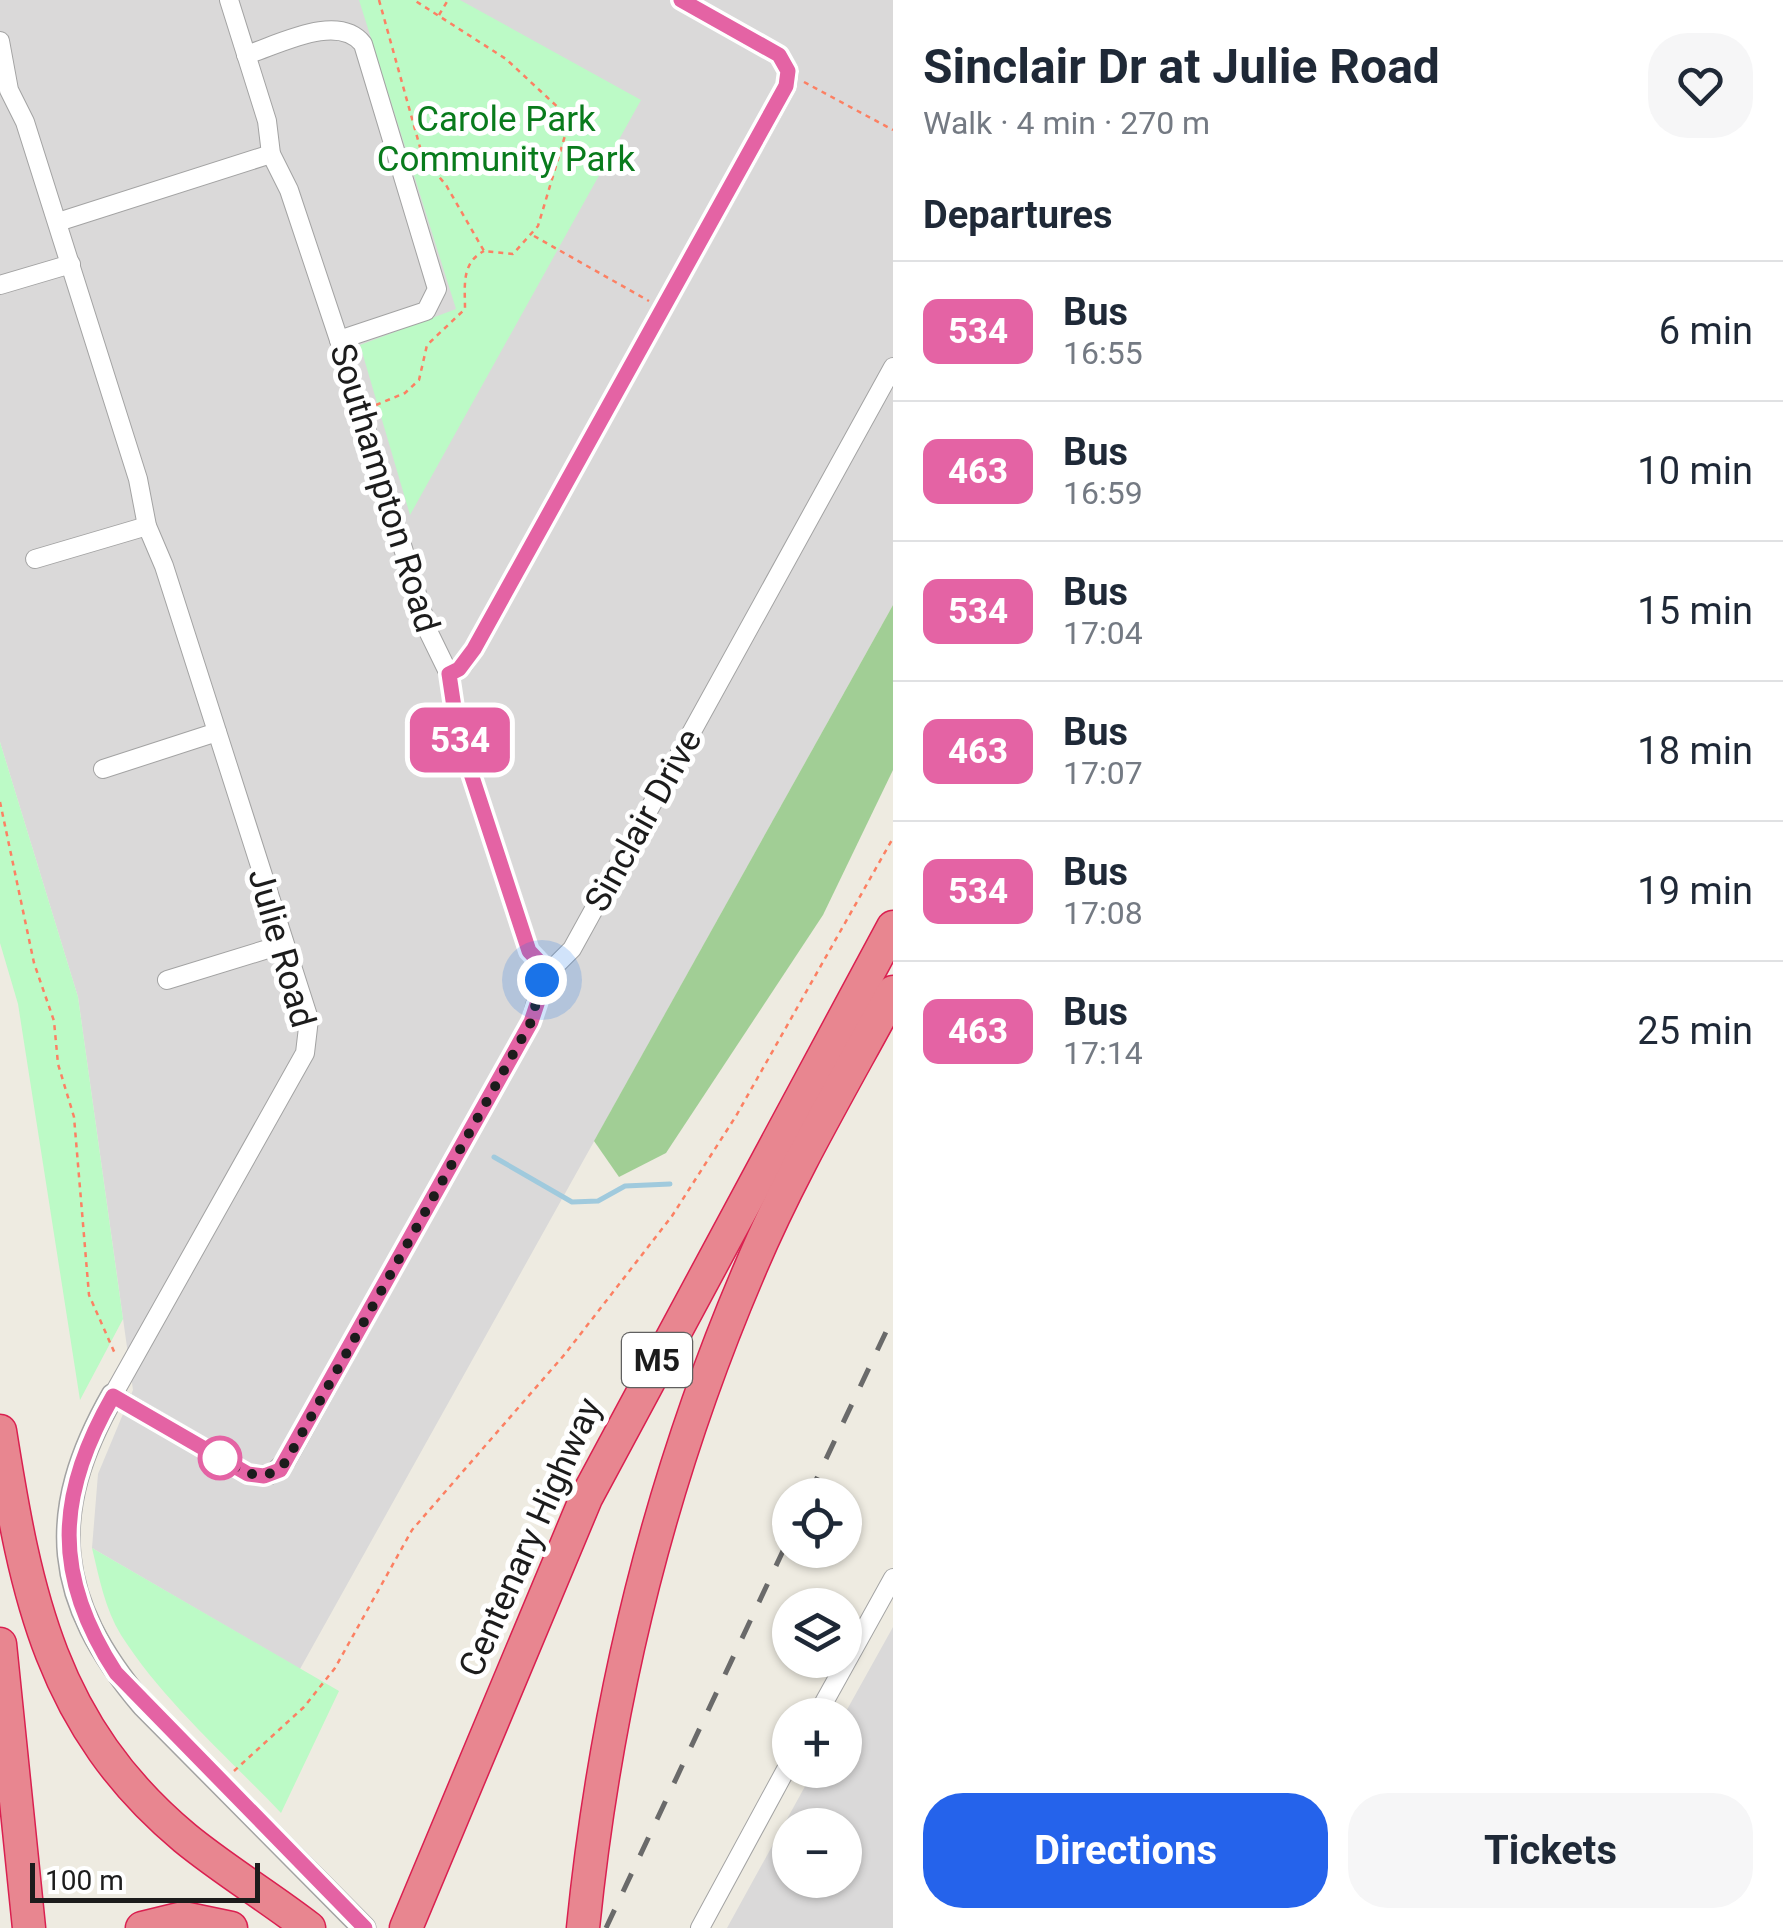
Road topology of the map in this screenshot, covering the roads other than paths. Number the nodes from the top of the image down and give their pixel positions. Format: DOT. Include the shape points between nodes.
graph roads {
  1 [pos="228,0"];
  2 [pos="681,0"];
  3 [pos="0,41"];
  4 [pos="246,55"];
  5 [pos="4,91"];
  6 [pos="271,154"];
  7 [pos="58,222"];
  8 [pos="71,264"];
  9 [pos="0,285"];
  10 [pos="339,340"];
  11 [pos="893,367"];
  12 [pos="147,526"];
  13 [pos="35,559"];
  14 [pos="449,674"];
  15 [pos="217,732"];
  16 [pos="103,769"];
  17 [pos="893,926"];
  18 [pos="284,944"];
  19 [pos="548,971"];
  20 [pos="167,980"];
  21 [pos="893,992"];
  22 [pos="113,1396"];
  23 [pos="0,1431"];
  24 [pos="893,1578"];
  25 [pos="0,1644"];
  26 [pos="826,1698"];
  27 [pos="776,1788"];
  28 [pos="408,1924"];
  29 [pos="28,1928"];
  30 [pos="142,1928"];
  31 [pos="232,1928"];
  32 [pos="309,1928"];
  33 [pos="364,1928"];
  34 [pos="583,1928"];
  35 [pos="700,1928"];
  1 -- 4 [label="street, Southampton Road"];
  2 -- 14 [label="street" via="779,55 789,76 474,649"];
  3 -- 5 [label="street, Julie Road"];
  4 -- 6 [label="street, Southampton Road"];
  4 -- 10 [label="street" via="335,28 363,44 438,288 426,311"];
  5 -- 7 [label="street, Julie Road" via="22,112"];
  6 -- 7 [label="street"];
  6 -- 10 [label="street, Southampton Road"];
  7 -- 8 [label="street, Julie Road"];
  8 -- 9 [label="street"];
  8 -- 12 [label="street, Julie Road"];
  10 -- 14 [label="street, Southampton Road" via="429,632"];
  11 -- 19 [label="street, Sinclair Drive" via="572,949"];
  12 -- 13 [label="street"];
  12 -- 15 [label="street, Julie Road"];
  14 -- 19 [label="street, Southampton Road" via="458,734 529,951"];
  15 -- 16 [label="street"];
  15 -- 18 [label="street, Julie Road"];
  17 -- 28 [label="highway, Centenary Highway / M5" via="586,1498"];
  18 -- 20 [label="street"];
  18 -- 22 [label="street, Julie Road" via="309,1019 305,1053"];
  19 -- 22 [label="street, Sinclair Drive" via="531,1022 280,1470 248,1474"];
  21 -- 34 [label="highway, M5" via="774,1219 695,1404 631,1622 600,1780"];
  22 -- 33 [label="street, Julie Road" via="72,1485 68,1525 76,1593 88,1626 116,1673"];
  23 -- 32 [label="highway" via="36,1618 86,1726 160,1815"];
  24 -- 26 [label="street"];
  25 -- 29 [label="highway"];
  27 -- 35 [label="street"];
  30 -- 31 [label="highway" via="183,1918"];
}
